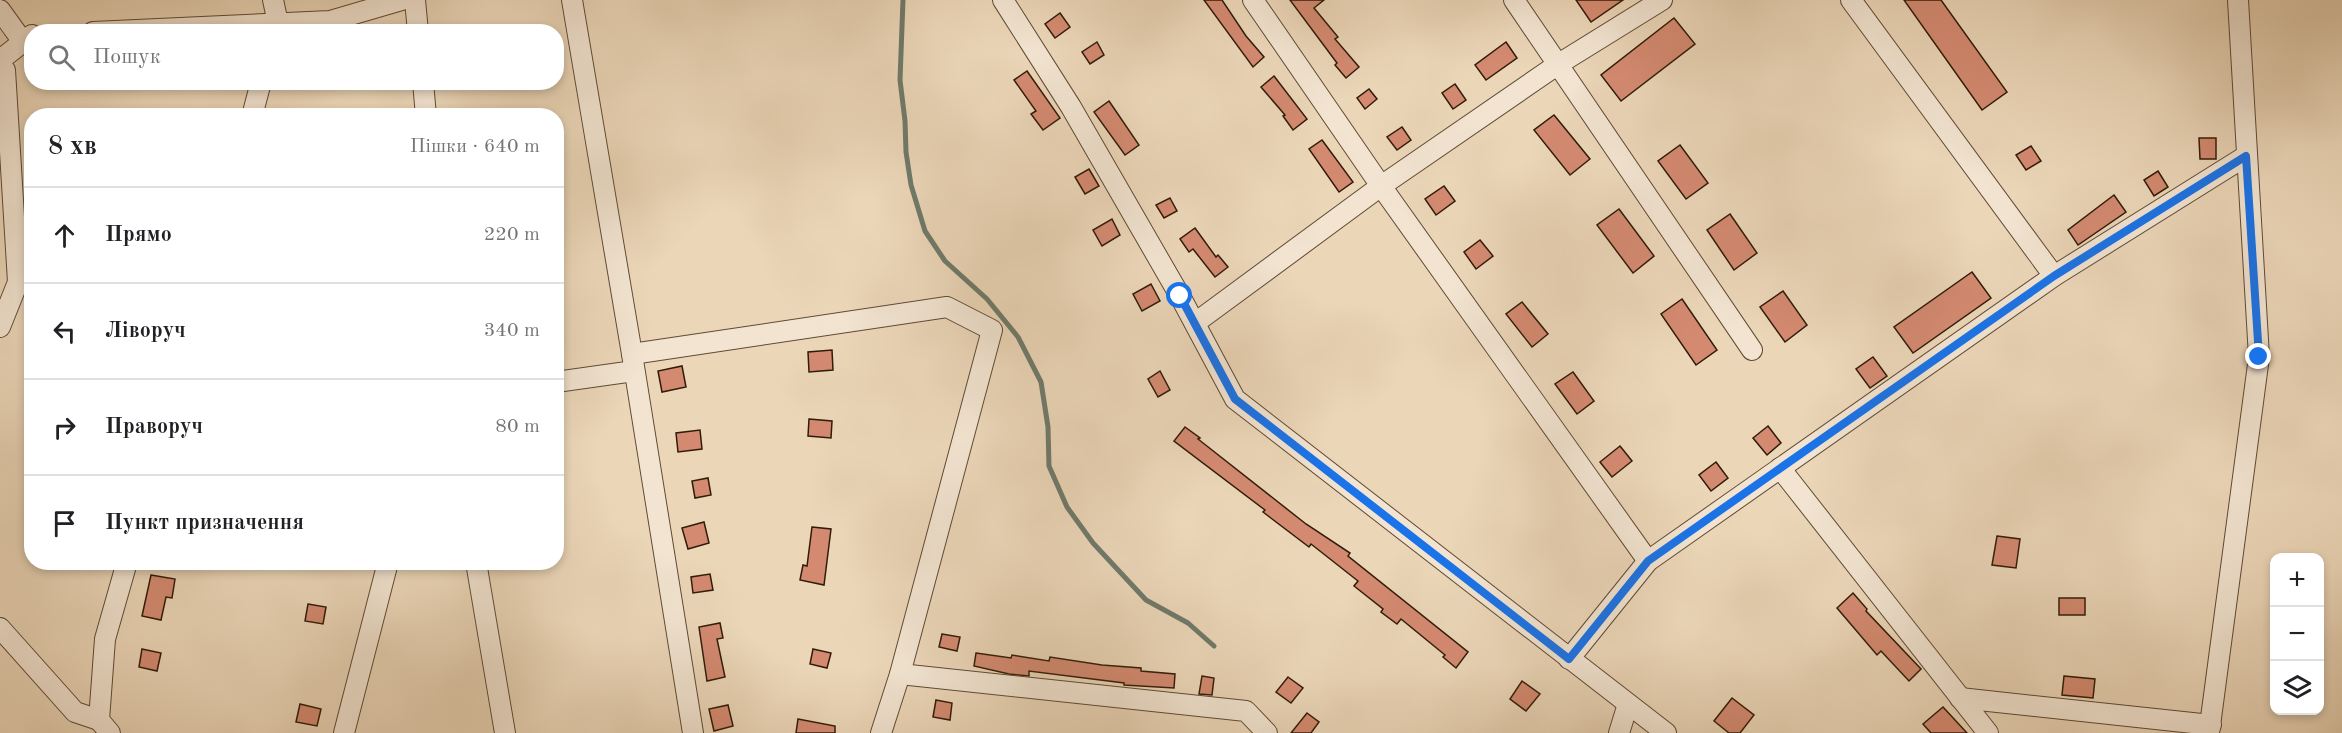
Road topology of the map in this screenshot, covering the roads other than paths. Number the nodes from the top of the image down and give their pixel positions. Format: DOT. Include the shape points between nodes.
graph roads {
  1 [pos="273,0"];
  2 [pos="402,0"];
  3 [pos="416,0"];
  4 [pos="572,0"];
  5 [pos="1003,0"];
  6 [pos="1253,0"];
  7 [pos="1514,0"];
  8 [pos="1662,0"];
  9 [pos="1851,0"];
  10 [pos="2238,0"];
  11 [pos="0,10"];
  12 [pos="277,24"];
  13 [pos="304,24"];
  14 [pos="418,24"];
  15 [pos="24,35"];
  16 [pos="24,40"];
  17 [pos="0,60"];
  18 [pos="1557,65"];
  19 [pos="0,69"];
  20 [pos="259,90"];
  21 [pos="424,90"];
  22 [pos="254,108"];
  23 [pos="425,108"];
  24 [pos="2246,156"];
  25 [pos="1381,186"];
  26 [pos="2054,276"];
  27 [pos="1195,323"];
  28 [pos="0,327"];
  29 [pos="1752,350"];
  30 [pos="633,362"];
  31 [pos="564,380"];
  32 [pos="1780,468"];
  33 [pos="1648,561"];
  34 [pos="125,570"];
  35 [pos="386,570"];
  36 [pos="477,570"];
  37 [pos="0,628"];
  38 [pos="1569,659"];
  39 [pos="900,674"];
  40 [pos="1960,698"];
  41 [pos="1628,704"];
  42 [pos="105,726"];
  43 [pos="2210,729"];
  44 [pos="344,733"];
  45 [pos="506,733"];
  46 [pos="693,733"];
  47 [pos="881,733"];
  48 [pos="1267,733"];
  49 [pos="1619,733"];
  50 [pos="1666,733"];
  51 [pos="1988,733"];
  1 -- 12 [label="street"];
  2 -- 13 [label="street" via="330,21"];
  3 -- 14 [label="street"];
  4 -- 30 [label="street"];
  5 -- 27 [label="street" via="1071,107"];
  6 -- 25 [label="street"];
  7 -- 18 [label="street"];
  8 -- 18 [label="street"];
  9 -- 26 [label="street"];
  10 -- 24 [label="street"];
  11 -- 15 [label="street"];
  16 -- 17 [label="street"];
  18 -- 25 [label="street"];
  18 -- 29 [label="street"];
  19 -- 28 [label="street" via="4,70 18,282"];
  20 -- 22 [label="street"];
  21 -- 23 [label="street"];
  24 -- 26 [label="street"];
  24 -- 43 [label="street" via="2259,357"];
  25 -- 27 [label="street"];
  25 -- 33 [label="street"];
  26 -- 32 [label="street"];
  27 -- 38 [label="street" via="1235,399"];
  30 -- 31 [label="street"];
  30 -- 39 [label="street" via="947,307 992,330"];
  30 -- 46 [label="street"];
  32 -- 33 [label="street"];
  32 -- 40 [label="street"];
  33 -- 38 [label="street"];
  34 -- 42 [label="street" via="105,639"];
  35 -- 44 [label="street"];
  36 -- 45 [label="street"];
  37 -- 42 [label="street" via="75,712"];
  38 -- 41 [label="street"];
  39 -- 47 [label="street"];
  39 -- 48 [label="street" via="1246,711"];
  40 -- 43 [label="street"];
  40 -- 51 [label="street"];
  41 -- 49 [label="street"];
  41 -- 50 [label="street"];
}
